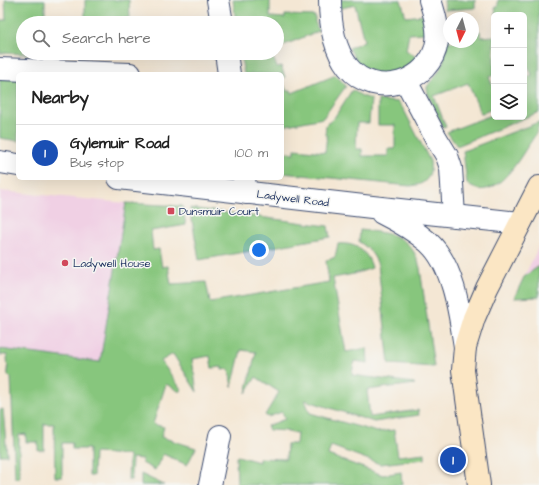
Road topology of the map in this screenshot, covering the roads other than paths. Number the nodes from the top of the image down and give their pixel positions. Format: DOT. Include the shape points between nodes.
graph roads {
  1 [pos="218,0"];
  2 [pos="330,0"];
  3 [pos="430,0"];
  4 [pos="221,16"];
  5 [pos="227,60"];
  6 [pos="0,69"];
  7 [pos="78,72"];
  8 [pos="229,72"];
  9 [pos="406,82"];
  10 [pos="0,162"];
  11 [pos="16,164"];
  12 [pos="155,180"];
  13 [pos="245,185"];
  14 [pos="539,187"];
  15 [pos="372,207"];
  16 [pos="454,216"];
  17 [pos="520,223"];
  18 [pos="465,347"];
  19 [pos="220,436"];
  20 [pos="210,485"];
  21 [pos="479,485"];
  1 -- 4 [label="street"];
  2 -- 9 [label="street" via="336,41 349,68 372,83 384,85"];
  3 -- 9 [label="street" via="438,30 435,52 422,71"];
  5 -- 8 [label="street"];
  6 -- 7 [label="street"];
  9 -- 16 [label="street" via="447,156 451,168"];
  10 -- 11 [label="street"];
  12 -- 13 [label="street, Ladywell Road"];
  13 -- 15 [label="street, Ladywell Road"];
  14 -- 17 [label="main road"];
  15 -- 16 [label="street, Ladywell Road"];
  15 -- 18 [label="street, Ladywell Road" via="408,226 429,243 441,259 453,286"];
  16 -- 17 [label="street, Ladywell Road"];
  17 -- 18 [label="main road" via="486,288"];
  18 -- 21 [label="main road" via="463,370"];
  19 -- 20 [label="street"];
}
